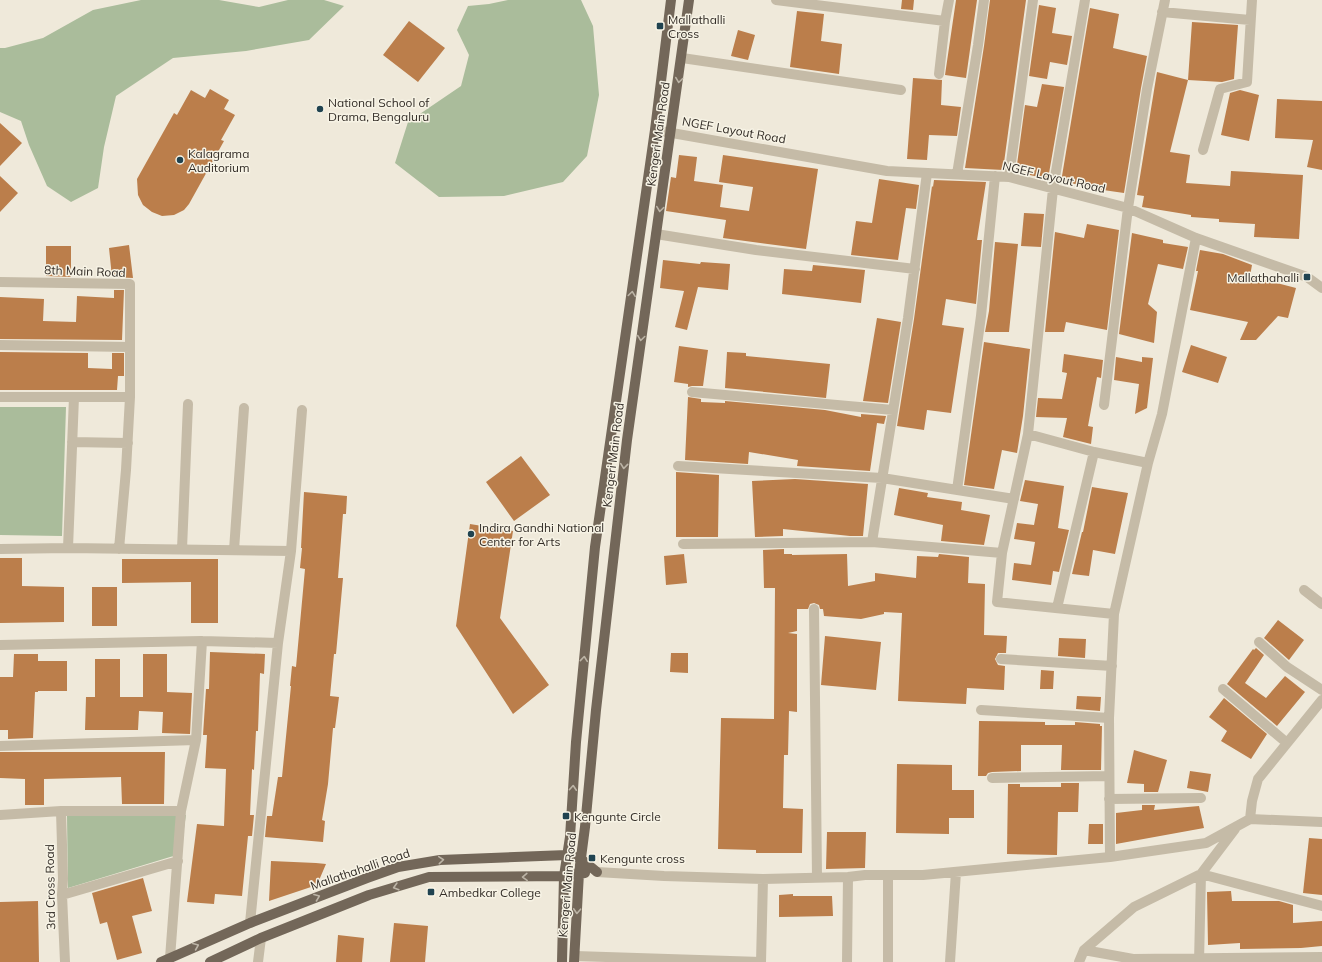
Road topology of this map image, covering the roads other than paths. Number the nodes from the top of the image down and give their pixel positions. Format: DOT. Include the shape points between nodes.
graph roads {
  1 [pos="671,0"];
  2 [pos="689,0"];
  3 [pos="773,0"];
  4 [pos="776,0"];
  5 [pos="949,0"];
  6 [pos="984,0"];
  7 [pos="1033,0"];
  8 [pos="1085,0"];
  9 [pos="1164,0"];
  10 [pos="1252,0"];
  11 [pos="1162,12"];
  12 [pos="1250,20"];
  13 [pos="945,22"];
  14 [pos="682,58"];
  15 [pos="938,74"];
  16 [pos="901,90"];
  17 [pos="655,130"];
  18 [pos="672,132"];
  19 [pos="1203,150"];
  20 [pos="927,173"];
  21 [pos="957,174"];
  22 [pos="995,176"];
  23 [pos="1009,177"];
  24 [pos="1053,189"];
  25 [pos="1128,208"];
  26 [pos="656,234"];
  27 [pos="1196,238"];
  28 [pos="915,269"];
  29 [pos="0,282"];
  30 [pos="1322,288"];
  31 [pos="0,345"];
  32 [pos="130,347"];
  33 [pos="692,392"];
  34 [pos="0,397"];
  35 [pos="130,397"];
  36 [pos="74,398"];
  37 [pos="188,404"];
  38 [pos="1104,405"];
  39 [pos="244,408"];
  40 [pos="302,410"];
  41 [pos="893,410"];
  42 [pos="1028,434"];
  43 [pos="72,442"];
  44 [pos="128,443"];
  45 [pos="1094,452"];
  46 [pos="1148,463"];
  47 [pos="678,466"];
  48 [pos="882,478"];
  49 [pos="956,490"];
  50 [pos="1014,500"];
  51 [pos="872,542"];
  52 [pos="683,544"];
  53 [pos="68,548"];
  54 [pos="0,549"];
  55 [pos="119,549"];
  56 [pos="182,549"];
  57 [pos="234,550"];
  58 [pos="291,551"];
  59 [pos="1002,553"];
  60 [pos="1304,590"];
  61 [pos="1322,604"];
  62 [pos="1057,608"];
  63 [pos="814,609"];
  64 [pos="1114,614"];
  65 [pos="202,641"];
  66 [pos="1259,642"];
  67 [pos="278,643"];
  68 [pos="0,645"];
  69 [pos="1001,660"];
  70 [pos="1112,666"];
  71 [pos="1223,689"];
  72 [pos="1322,690"];
  73 [pos="1322,700"];
  74 [pos="981,710"];
  75 [pos="1109,718"];
  76 [pos="196,740"];
  77 [pos="1287,743"];
  78 [pos="0,746"];
  79 [pos="1109,776"];
  80 [pos="992,778"];
  81 [pos="1201,798"];
  82 [pos="1109,799"];
  83 [pos="61,811"];
  84 [pos="181,811"];
  85 [pos="0,815"];
  86 [pos="1250,819"];
  87 [pos="1322,822"];
  88 [pos="1237,826"];
  89 [pos="567,855"];
  90 [pos="1110,857"];
  91 [pos="580,858"];
  92 [pos="178,861"];
  93 [pos="597,872"];
  94 [pos="956,872"];
  95 [pos="578,873"];
  96 [pos="1201,874"];
  97 [pos="564,876"];
  98 [pos="888,876"];
  99 [pos="817,877"];
  100 [pos="848,877"];
  101 [pos="763,879"];
  102 [pos="62,896"];
  103 [pos="1322,906"];
  104 [pos="250,923"];
  105 [pos="261,938"];
  106 [pos="1084,950"];
  107 [pos="1322,957"];
  108 [pos="574,959"];
  109 [pos="165,960"];
  110 [pos="637,960"];
  111 [pos="1199,960"];
  112 [pos="1272,960"];
  113 [pos="1132,961"];
  114 [pos="65,962"];
  115 [pos="210,962"];
  116 [pos="258,962"];
  117 [pos="562,962"];
  118 [pos="761,962"];
  119 [pos="847,962"];
  120 [pos="888,962"];
  121 [pos="950,962"];
  122 [pos="1079,962"];
  1 -- 17 [label="main road, Kengeri Main Road"];
  2 -- 14 [label="main road, Kengeri Main Road"];
  3 -- 4 [label="street"];
  4 -- 13 [label="street"];
  5 -- 13 [label="street"];
  6 -- 21 [label="street"];
  7 -- 23 [label="street"];
  8 -- 24 [label="street"];
  9 -- 11 [label="street"];
  10 -- 12 [label="street"];
  11 -- 12 [label="street"];
  11 -- 25 [label="street"];
  12 -- 19 [label="street" via="1247,82 1220,89"];
  13 -- 15 [label="street"];
  14 -- 16 [label="street"];
  14 -- 18 [label="main road, Kengeri Main Road, one-way"];
  17 -- 18 [label="street, NGEF Layout Road"];
  89 -- 17 [label="main road, Kengeri Main Road, one-way" via="595,547"];
  18 -- 20 [label="street, NGEF Layout Road" via="887,171"];
  18 -- 26 [label="main road, Kengeri Main Road, one-way"];
  20 -- 21 [label="street, NGEF Layout Road"];
  20 -- 28 [label="street"];
  21 -- 22 [label="street, NGEF Layout Road"];
  22 -- 23 [label="street, NGEF Layout Road"];
  22 -- 49 [label="street" via="981,316"];
  23 -- 24 [label="street, NGEF Layout Road"];
  24 -- 25 [label="street, NGEF Layout Road"];
  24 -- 42 [label="street"];
  25 -- 27 [label="street, NGEF Layout Road"];
  25 -- 38 [label="street"];
  26 -- 28 [label="street" via="756,250"];
  26 -- 91 [label="main road, Kengeri Main Road, one-way" via="627,440"];
  27 -- 30 [label="street, NGEF Layout Road" via="1307,277"];
  27 -- 46 [label="street" via="1162,414"];
  28 -- 41 [label="street"];
  29 -- 32 [label="street, 8th Main Road" via="130,284"];
  31 -- 32 [label="street"];
  32 -- 35 [label="street"];
  33 -- 41 [label="street"];
  34 -- 36 [label="street"];
  35 -- 36 [label="street"];
  35 -- 44 [label="street"];
  36 -- 43 [label="street"];
  37 -- 56 [label="street"];
  39 -- 57 [label="street"];
  40 -- 58 [label="street"];
  41 -- 48 [label="street"];
  42 -- 45 [label="street"];
  42 -- 50 [label="street"];
  43 -- 44 [label="street"];
  43 -- 53 [label="street"];
  44 -- 55 [label="street"];
  45 -- 46 [label="street"];
  45 -- 62 [label="street"];
  46 -- 64 [label="street"];
  47 -- 48 [label="street"];
  48 -- 49 [label="street"];
  48 -- 51 [label="street"];
  49 -- 50 [label="street"];
  50 -- 59 [label="street"];
  51 -- 52 [label="street"];
  51 -- 59 [label="street"];
  53 -- 54 [label="street"];
  53 -- 55 [label="street"];
  55 -- 56 [label="street"];
  56 -- 57 [label="street"];
  57 -- 58 [label="street"];
  58 -- 67 [label="street"];
  59 -- 62 [label="street" via="997,602"];
  60 -- 61 [label="street"];
  62 -- 64 [label="street"];
  63 -- 99 [label="street"];
  64 -- 70 [label="street"];
  65 -- 67 [label="street"];
  65 -- 68 [label="street"];
  65 -- 76 [label="street"];
  66 -- 72 [label="street" via="1287,667"];
  67 -- 104 [label="street"];
  69 -- 70 [label="street"];
  70 -- 75 [label="street"];
  71 -- 77 [label="street"];
  73 -- 77 [label="street"];
  74 -- 75 [label="street"];
  75 -- 79 [label="street"];
  76 -- 78 [label="street"];
  76 -- 84 [label="street"];
  77 -- 86 [label="street" via="1258,779"];
  79 -- 80 [label="street"];
  79 -- 82 [label="street"];
  81 -- 82 [label="street"];
  82 -- 90 [label="street"];
  83 -- 84 [label="street"];
  83 -- 85 [label="street"];
  83 -- 102 [label="street, 3rd Cross Road"];
  84 -- 92 [label="street"];
  86 -- 87 [label="street"];
  86 -- 88 [label="street"];
  88 -- 90 [label="street" via="1206,843"];
  88 -- 96 [label="street"];
  89 -- 91 [label="main road, Mallathahalli Road"];
  89 -- 97 [label="main road, Kengeri Main Road"];
  104 -- 89 [label="main road, Mallathahalli Road, one-way" via="398,867 440,860"];
  90 -- 94 [label="street"];
  91 -- 93 [label="main road"];
  91 -- 95 [label="main road, Kengeri Main Road"];
  92 -- 102 [label="street"];
  92 -- 109 [label="street"];
  93 -- 95 [label="main road"];
  93 -- 101 [label="street"];
  94 -- 98 [label="street" via="923,876"];
  94 -- 121 [label="street"];
  95 -- 97 [label="main road"];
  95 -- 108 [label="main road, Kengeri Main Road, one-way"];
  96 -- 103 [label="street"];
  96 -- 106 [label="street" via="1134,906"];
  96 -- 111 [label="street"];
  97 -- 105 [label="main road, one-way" via="429,878 369,895"];
  97 -- 117 [label="main road, Kengeri Main Road"];
  98 -- 100 [label="street"];
  98 -- 120 [label="street"];
  99 -- 100 [label="street"];
  99 -- 101 [label="street"];
  100 -- 119 [label="street"];
  101 -- 118 [label="street"];
  102 -- 114 [label="street, 3rd Cross Road"];
  109 -- 104 [label="main road, Mallathahalli Road, one-way"];
  105 -- 115 [label="main road"];
  105 -- 116 [label="street"];
  106 -- 113 [label="street"];
  106 -- 122 [label="street"];
  107 -- 112 [label="street"];
  108 -- 110 [label="street"];
  110 -- 118 [label="street"];
  111 -- 112 [label="street"];
  111 -- 113 [label="street"];
}
